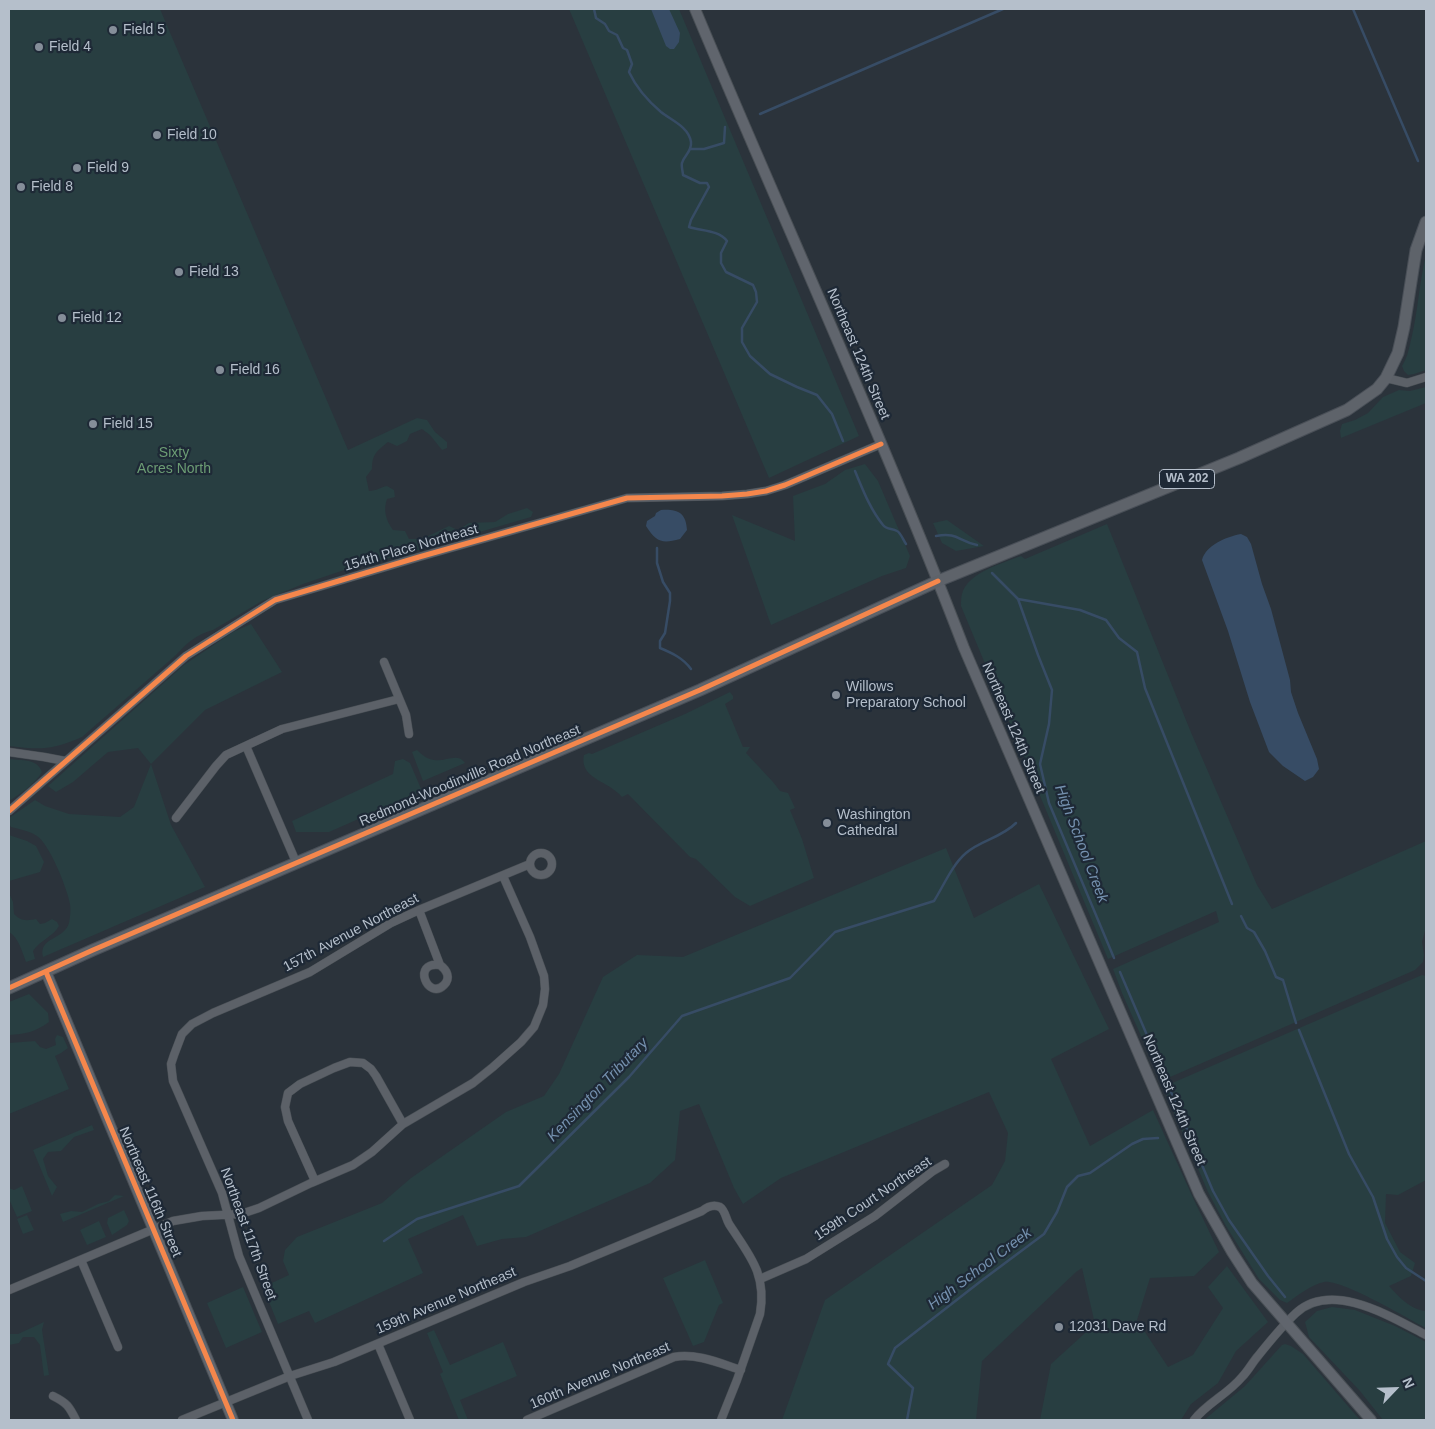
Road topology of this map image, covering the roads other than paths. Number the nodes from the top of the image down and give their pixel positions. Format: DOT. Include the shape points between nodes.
graph roads {
  1 [pos="695,9"];
  2 [pos="1426,222"];
  3 [pos="1426,377"];
  4 [pos="1386,378"];
  5 [pos="881,444"];
  6 [pos="938,581"];
  7 [pos="384,662"];
  8 [pos="399,699"];
  9 [pos="409,734"];
  10 [pos="246,746"];
  11 [pos="9,752"];
  12 [pos="65,761"];
  13 [pos="9,811"];
  14 [pos="176,818"];
  15 [pos="296,862"];
  16 [pos="530,864"];
  17 [pos="503,876"];
  18 [pos="419,910"];
  19 [pos="440,965"];
  20 [pos="46,972"];
  21 [pos="9,988"];
  22 [pos="174,1055"];
  23 [pos="403,1124"];
  24 [pos="945,1164"];
  25 [pos="315,1181"];
  26 [pos="229,1215"];
  27 [pos="153,1230"];
  28 [pos="81,1260"];
  29 [pos="760,1279"];
  30 [pos="9,1290"];
  31 [pos="1286,1324"];
  32 [pos="1426,1336"];
  33 [pos="378,1344"];
  34 [pos="118,1346"];
  35 [pos="741,1370"];
  36 [pos="290,1376"];
  37 [pos="53,1396"];
  38 [pos="226,1402"];
  39 [pos="76,1420"];
  40 [pos="182,1420"];
  41 [pos="233,1420"];
  42 [pos="308,1420"];
  43 [pos="410,1420"];
  44 [pos="527,1420"];
  45 [pos="721,1420"];
  46 [pos="1194,1420"];
  47 [pos="1371,1420"];
  1 -- 5 [label="street, Northeast 124th Street"];
  2 -- 4 [label="main road, WA 202" via="1416,250 1398,353"];
  3 -- 4 [label="street" via="1407,383"];
  4 -- 6 [label="main road, WA 202" via="1360,403 1329,419"];
  5 -- 6 [label="street, Northeast 124th Street"];
  5 -- 12 [label="street, 154th Place Northeast" via="766,491 722,496 628,498 275,600 186,656"];
  6 -- 15 [label="main road, Redmond-Woodinville Road Northeast / WA 202" via="691,694"];
  6 -- 31 [label="street, Northeast 124th Street" via="971,666 1210,1216 1237,1261"];
  7 -- 8 [label="street"];
  8 -- 9 [label="street"];
  8 -- 10 [label="street" via="282,729"];
  10 -- 14 [label="street" via="226,755"];
  10 -- 15 [label="street"];
  11 -- 12 [label="street"];
  12 -- 13 [label="street, 154th Place Northeast"];
  15 -- 20 [label="main road, Redmond-Woodinville Road Northeast / WA 202"];
  16 -- 17 [label="street, 157th Avenue Northeast"];
  17 -- 18 [label="street, 157th Avenue Northeast"];
  17 -- 23 [label="street" via="544,976 543,1005 534,1027 493,1067 473,1083"];
  18 -- 19 [label="street"];
  18 -- 22 [label="street, 157th Avenue Northeast" via="368,936 310,972 192,1024 182,1034"];
  20 -- 21 [label="main road, Redmond-Woodinville Road Northeast / WA 202"];
  20 -- 27 [label="street, Northeast 116th Street"];
  22 -- 26 [label="street, Northeast 117th Street" via="171,1064 173,1082"];
  23 -- 25 [label="street" via="354,1166"];
  23 -- 25 [label="street" via="376,1076 363,1063 350,1062 300,1084 288,1094 285,1107"];
  24 -- 29 [label="street, 159th Court Northeast" via="875,1216 806,1259"];
  25 -- 26 [label="street" via="259,1208"];
  26 -- 27 [label="street" via="173,1221"];
  26 -- 36 [label="street, Northeast 117th Street" via="239,1256"];
  27 -- 28 [label="street"];
  27 -- 38 [label="street, Northeast 116th Street"];
  28 -- 30 [label="street"];
  28 -- 34 [label="street"];
  29 -- 33 [label="street, 159th Avenue Northeast" via="750,1255 723,1211 720,1207 708,1207"];
  29 -- 35 [label="street" via="760,1314"];
  31 -- 32 [label="street" via="1305,1307 1335,1300 1365,1307"];
  31 -- 46 [label="street" via="1243,1377"];
  31 -- 47 [label="street, Northeast 124th Street"];
  33 -- 36 [label="street, 159th Avenue Northeast"];
  33 -- 43 [label="street"];
  35 -- 44 [label="street, 160th Avenue Northeast" via="709,1359 674,1357"];
  35 -- 45 [label="street"];
  36 -- 38 [label="street, 159th Avenue Northeast"];
  36 -- 42 [label="street, Northeast 117th Street"];
  37 -- 39 [label="street" via="65,1402"];
  38 -- 40 [label="street, 159th Avenue Northeast"];
  38 -- 41 [label="street, Northeast 116th Street"];
}
